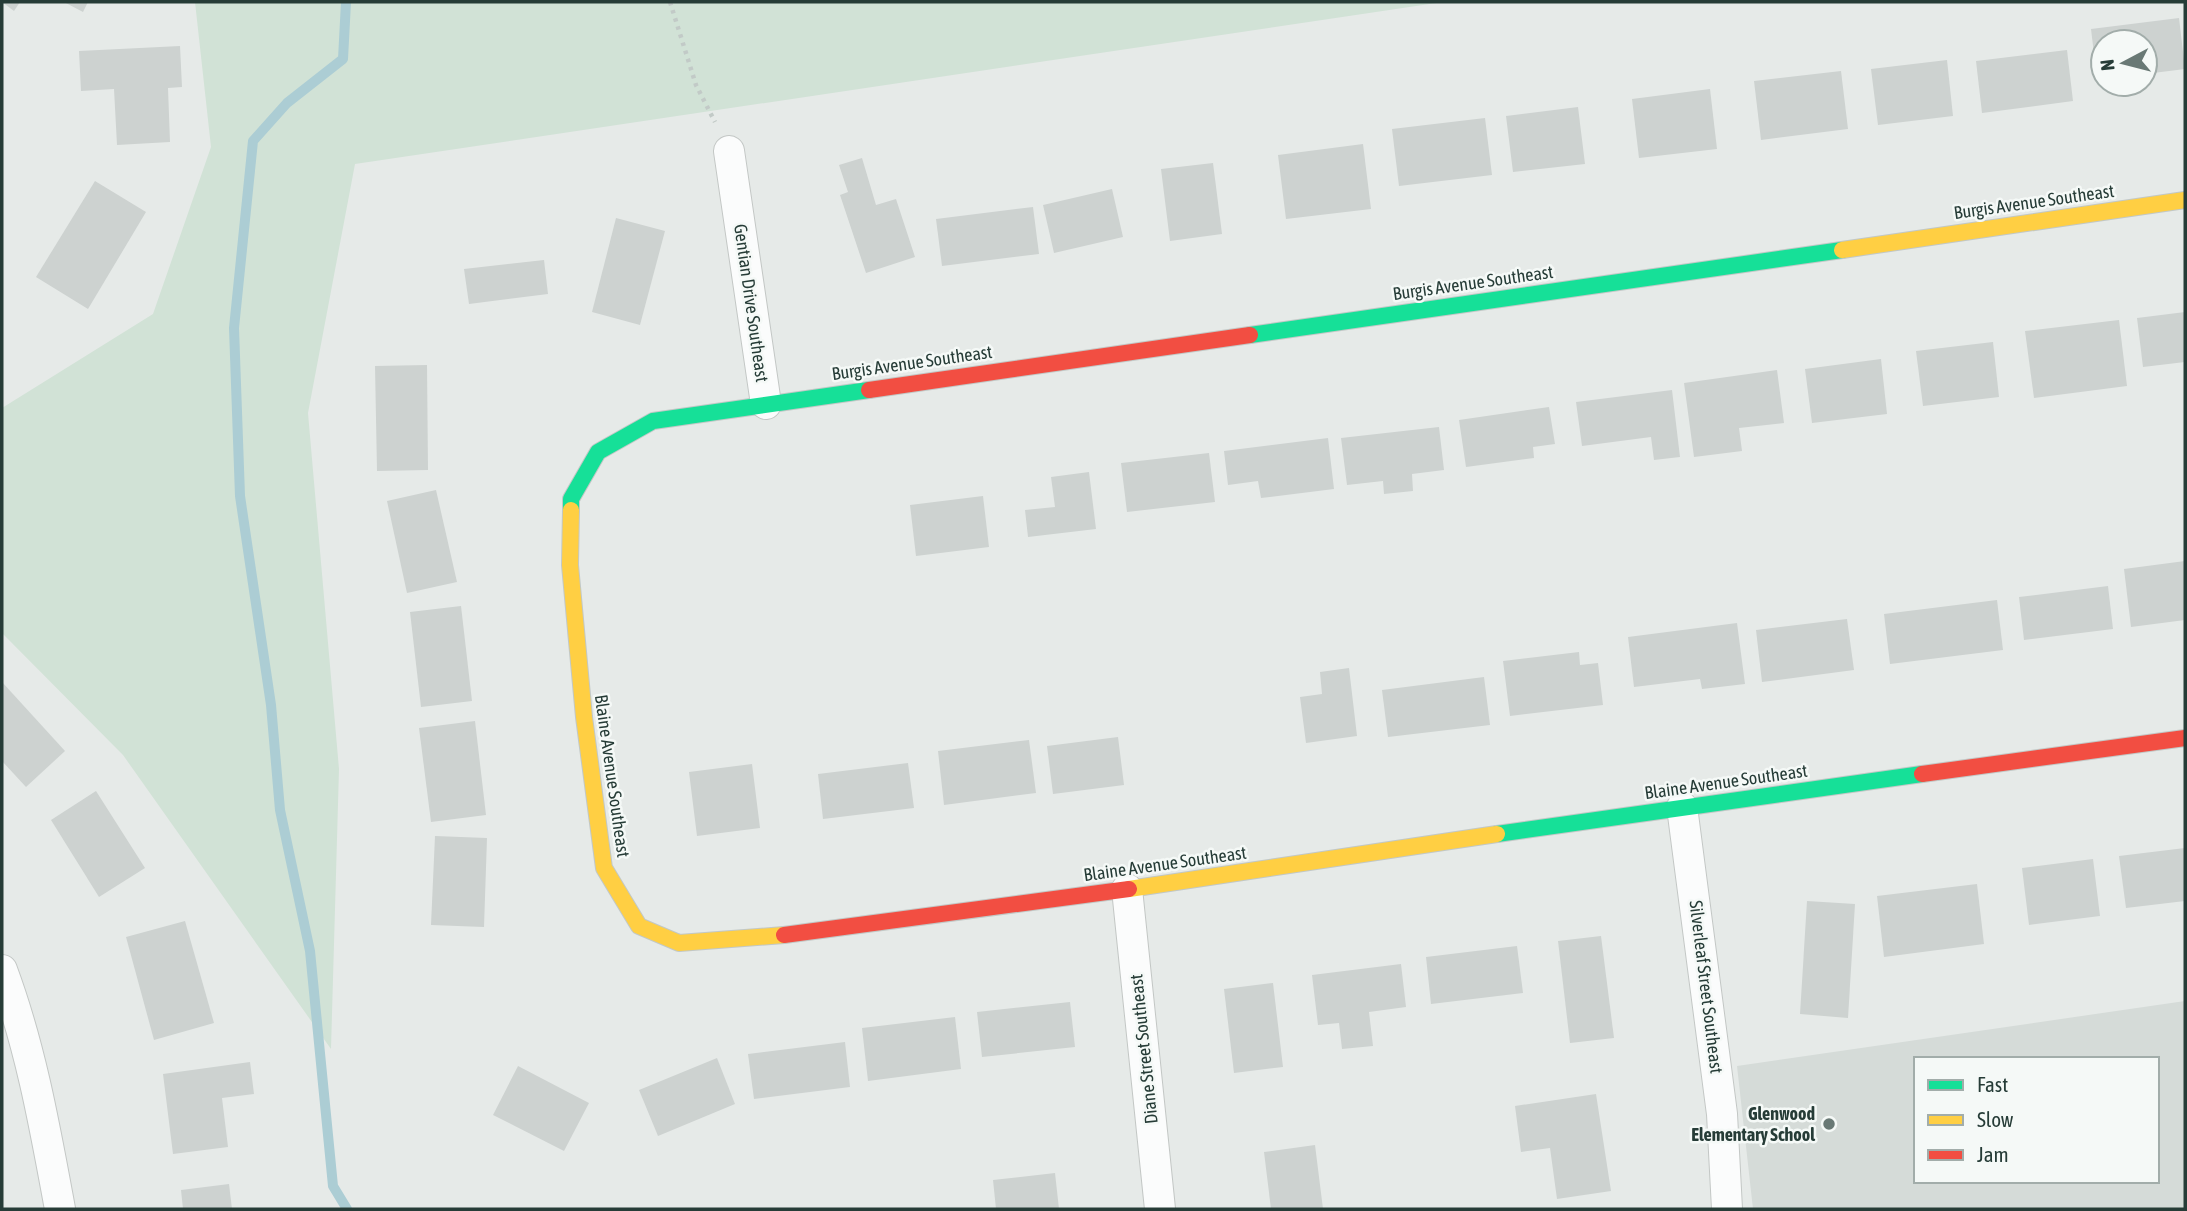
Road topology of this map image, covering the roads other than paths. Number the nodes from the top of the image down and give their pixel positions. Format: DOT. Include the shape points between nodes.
graph roads {
  1 [pos="729,151"];
  2 [pos="2185,200"];
  3 [pos="766,404"];
  4 [pos="598,452"];
  5 [pos="2185,738"];
  6 [pos="1682,807"];
  7 [pos="1127,890"];
  8 [pos="2,970"];
  9 [pos="60,1209"];
  10 [pos="1160,1209"];
  11 [pos="1727,1209"];
  1 -- 3 [label="street, Gentian Drive Southeast"];
  2 -- 3 [label="street, Burgis Avenue Southeast"];
  3 -- 4 [label="street, Gentian Drive Southeast" via="653,421"];
  4 -- 7 [label="street, Blaine Avenue Southeast" via="571,499 570,565 583,717 604,868 639,926 679,943 765,938"];
  5 -- 6 [label="street, Blaine Avenue Southeast"];
  6 -- 7 [label="street, Blaine Avenue Southeast"];
  6 -- 11 [label="street, Silverleaf Street Southeast" via="1722,1114"];
  7 -- 10 [label="street, Diane Street Southeast"];
  8 -- 9 [label="street" via="40,1098"];
}
